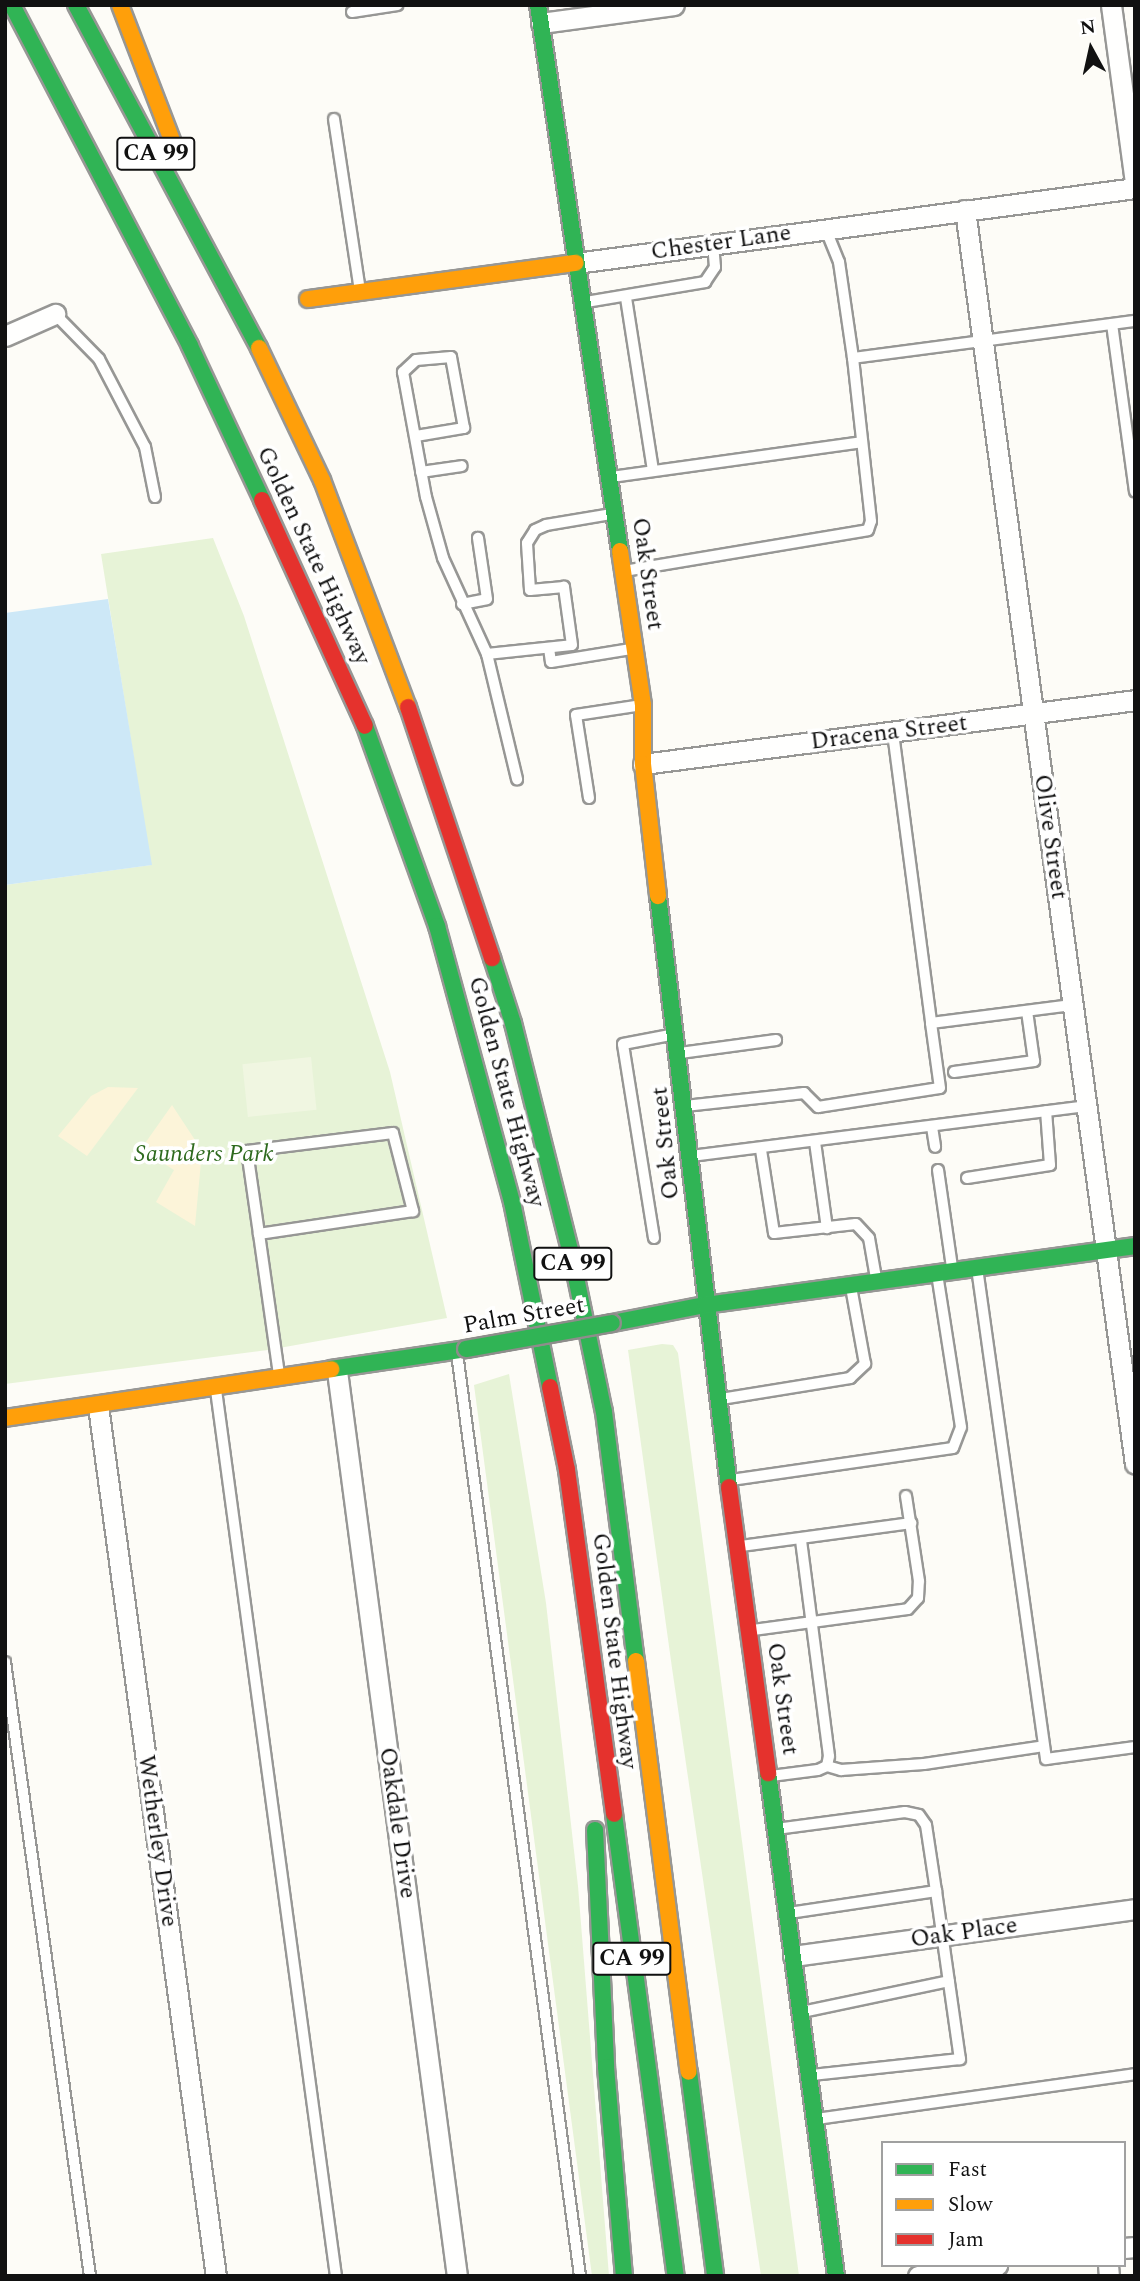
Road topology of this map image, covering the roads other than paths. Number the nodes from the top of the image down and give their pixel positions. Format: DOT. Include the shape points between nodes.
graph roads {
  1 [pos="12,5"];
  2 [pos="76,5"];
  3 [pos="120,5"];
  4 [pos="397,5"];
  5 [pos="674,5"];
  6 [pos="1111,5"];
  7 [pos="352,12"];
  8 [pos="540,14"];
  9 [pos="334,119"];
  10 [pos="1135,182"];
  11 [pos="1135,188"];
  12 [pos="965,211"];
  13 [pos="826,229"];
  14 [pos="713,244"];
  15 [pos="576,263"];
  16 [pos="360,292"];
  17 [pos="626,298"];
  18 [pos="308,299"];
  19 [pos="584,302"];
  20 [pos="235,303"];
  21 [pos="55,314"];
  22 [pos="1135,321"];
  23 [pos="1112,324"];
  24 [pos="5,336"];
  25 [pos="983,342"];
  26 [pos="852,358"];
  27 [pos="416,436"];
  28 [pos="862,442"];
  29 [pos="462,466"];
  30 [pos="653,471"];
  31 [pos="421,472"];
  32 [pos="611,477"];
  33 [pos="1135,491"];
  34 [pos="155,497"];
  35 [pos="616,513"];
  36 [pos="478,538"];
  37 [pos="624,571"];
  38 [pos="462,604"];
  39 [pos="550,648"];
  40 [pos="635,648"];
  41 [pos="487,654"];
  42 [pos="1135,700"];
  43 [pos="643,705"];
  44 [pos="1033,714"];
  45 [pos="893,733"];
  46 [pos="643,764"];
  47 [pos="516,779"];
  48 [pos="589,798"];
  49 [pos="1072,1005"];
  50 [pos="1027,1011"];
  51 [pos="931,1023"];
  52 [pos="677,1034"];
  53 [pos="776,1040"];
  54 [pos="679,1053"];
  55 [pos="954,1072"];
  56 [pos="684,1106"];
  57 [pos="1086,1106"];
  58 [pos="1046,1111"];
  59 [pos="932,1127"];
  60 [pos="815,1142"];
  61 [pos="935,1147"];
  62 [pos="761,1150"];
  63 [pos="690,1156"];
  64 [pos="938,1170"];
  65 [pos="967,1178"];
  66 [pos="827,1228"];
  67 [pos="259,1234"];
  68 [pos="654,1238"];
  69 [pos="1135,1246"];
  70 [pos="1105,1250"];
  71 [pos="977,1268"];
  72 [pos="945,1272"];
  73 [pos="877,1282"];
  74 [pos="851,1285"];
  75 [pos="705,1305"];
  76 [pos="461,1350"];
  77 [pos="337,1371"];
  78 [pos="279,1379"];
  79 [pos="216,1390"];
  80 [pos="720,1399"];
  81 [pos="99,1406"];
  82 [pos="5,1418"];
  83 [pos="1135,1464"];
  84 [pos="730,1480"];
  85 [pos="906,1496"];
  86 [pos="911,1523"];
  87 [pos="800,1539"];
  88 [pos="737,1546"];
  89 [pos="812,1623"];
  90 [pos="749,1631"];
  91 [pos="589,1642"];
  92 [pos="5,1661"];
  93 [pos="1044,1746"];
  94 [pos="1135,1747"];
  95 [pos="827,1766"];
  96 [pos="771,1776"];
  97 [pos="776,1829"];
  98 [pos="936,1891"];
  99 [pos="1135,1909"];
  100 [pos="788,1913"];
  101 [pos="942,1936"];
  102 [pos="793,1956"];
  103 [pos="949,1981"];
  104 [pos="800,2012"];
  105 [pos="1135,2074"];
  106 [pos="808,2076"];
  107 [pos="814,2120"];
  108 [pos="983,2267"];
  109 [pos="90,2276"];
  110 [pos="216,2276"];
  111 [pos="336,2276"];
  112 [pos="457,2276"];
  113 [pos="580,2276"];
  114 [pos="624,2276"];
  115 [pos="676,2276"];
  116 [pos="715,2276"];
  117 [pos="835,2276"];
  118 [pos="918,2276"];
  1 -- 91 [label="main road, Golden State Highway / CA 99" via="195,357 346,680 393,795 437,926 512,1202 567,1470"];
  2 -- 20 [label="main road, Golden State Highway / CA 99"];
  3 -- 20 [label="main road"];
  4 -- 7 [label="lane"];
  5 -- 8 [label="street"];
  6 -- 10 [label="street"];
  8 -- 15 [label="main road, Oak Street"];
  9 -- 16 [label="lane"];
  11 -- 12 [label="street, Chester Lane"];
  12 -- 13 [label="street, Chester Lane"];
  12 -- 25 [label="street, Olive Street"];
  13 -- 14 [label="street, Chester Lane"];
  13 -- 26 [label="lane" via="839,262"];
  14 -- 15 [label="street, Chester Lane"];
  14 -- 17 [label="lane" via="715,267 705,282"];
  15 -- 16 [label="main road, Chester Lane"];
  15 -- 19 [label="main road, Oak Street"];
  16 -- 18 [label="main road, Chester Lane"];
  17 -- 19 [label="lane"];
  17 -- 30 [label="lane"];
  19 -- 32 [label="main road, Oak Street"];
  20 -- 116 [label="main road, Golden State Highway / CA 99" via="322,480 368,591 481,917 563,1219 604,1412"];
  21 -- 24 [label="street"];
  21 -- 34 [label="lane" via="99,359 145,447"];
  22 -- 23 [label="lane"];
  23 -- 25 [label="lane"];
  23 -- 33 [label="lane"];
  25 -- 26 [label="lane"];
  25 -- 44 [label="street, Olive Street"];
  26 -- 28 [label="lane"];
  27 -- 27 [label="lane" via="402,372 416,360 451,357 464,428"];
  27 -- 31 [label="lane"];
  28 -- 30 [label="lane"];
  28 -- 37 [label="lane" via="872,521 868,530"];
  29 -- 31 [label="lane"];
  30 -- 32 [label="lane"];
  31 -- 38 [label="lane" via="443,558"];
  32 -- 35 [label="main road, Oak Street"];
  35 -- 37 [label="main road, Oak Street"];
  35 -- 39 [label="lane" via="546,525 535,530 527,543 530,590 565,587 572,645"];
  36 -- 38 [label="lane" via="487,599"];
  37 -- 40 [label="main road, Oak Street"];
  38 -- 41 [label="lane"];
  39 -- 40 [label="lane" via="551,662"];
  39 -- 41 [label="lane"];
  40 -- 43 [label="main road, Oak Street"];
  41 -- 47 [label="lane"];
  42 -- 44 [label="street, Dracena Street"];
  43 -- 46 [label="main road, Oak Street"];
  43 -- 48 [label="lane" via="576,715"];
  44 -- 45 [label="street, Dracena Street"];
  44 -- 49 [label="street, Olive Street"];
  45 -- 46 [label="street, Dracena Street"];
  45 -- 51 [label="lane"];
  46 -- 52 [label="main road, Oak Street"];
  49 -- 50 [label="lane"];
  49 -- 57 [label="street, Olive Street"];
  50 -- 51 [label="lane"];
  50 -- 55 [label="lane" via="1034,1061"];
  51 -- 56 [label="lane" via="940,1088 818,1107 804,1093"];
  52 -- 54 [label="main road, Oak Street"];
  52 -- 68 [label="lane" via="623,1044"];
  53 -- 54 [label="lane"];
  54 -- 56 [label="main road, Oak Street"];
  56 -- 63 [label="main road, Oak Street"];
  57 -- 58 [label="lane"];
  57 -- 70 [label="street, Olive Street"];
  58 -- 59 [label="lane"];
  58 -- 65 [label="lane" via="1050,1165"];
  59 -- 60 [label="lane" via="839,1135"];
  59 -- 61 [label="lane"];
  60 -- 62 [label="lane"];
  60 -- 66 [label="lane"];
  62 -- 63 [label="lane"];
  62 -- 66 [label="lane" via="774,1233"];
  63 -- 75 [label="main road, Oak Street"];
  64 -- 72 [label="lane"];
  66 -- 73 [label="lane" via="856,1224 865,1229"];
  67 -- 67 [label="lane" via="247,1152 393,1133 413,1211"];
  67 -- 78 [label="lane"];
  69 -- 70 [label="main road, Palm Street"];
  70 -- 71 [label="main road, Palm Street"];
  70 -- 83 [label="street, Olive Street"];
  71 -- 72 [label="main road, Palm Street"];
  71 -- 93 [label="lane"];
  72 -- 73 [label="main road, Palm Street"];
  72 -- 84 [label="lane" via="961,1427 953,1448"];
  73 -- 74 [label="main road, Palm Street"];
  74 -- 75 [label="main road, Palm Street"];
  74 -- 80 [label="lane" via="864,1364 850,1378"];
  75 -- 76 [label="main road, Palm Street, bridge"];
  75 -- 80 [label="main road, Oak Street"];
  76 -- 77 [label="main road, Palm Street"];
  76 -- 113 [label="lane"];
  77 -- 78 [label="main road, Palm Street"];
  77 -- 112 [label="street, Oakdale Drive"];
  78 -- 79 [label="main road, Palm Street"];
  79 -- 81 [label="main road, Palm Street"];
  79 -- 111 [label="lane"];
  80 -- 84 [label="main road, Oak Street"];
  81 -- 82 [label="main road, Palm Street"];
  81 -- 110 [label="street, Wetherley Drive"];
  84 -- 88 [label="main road, Oak Street"];
  85 -- 86 [label="lane"];
  86 -- 87 [label="lane"];
  86 -- 89 [label="lane" via="919,1581 918,1598 908,1609"];
  87 -- 88 [label="lane"];
  87 -- 89 [label="lane"];
  88 -- 90 [label="main road, Oak Street"];
  89 -- 90 [label="lane"];
  89 -- 95 [label="lane"];
  90 -- 96 [label="main road, Oak Street"];
  91 -- 114 [label="main road" via="606,2067"];
  91 -- 115 [label="main road, Golden State Highway / CA 99"];
  92 -- 109 [label="lane"];
  93 -- 94 [label="lane" via="1046,1759"];
  93 -- 95 [label="lane" via="942,1761 841,1770"];
  95 -- 96 [label="lane"];
  96 -- 97 [label="main road, Oak Street"];
  97 -- 98 [label="lane" via="905,1812 919,1815 926,1825"];
  97 -- 100 [label="main road, Oak Street"];
  98 -- 100 [label="lane"];
  98 -- 101 [label="lane"];
  99 -- 101 [label="street, Oak Place"];
  100 -- 102 [label="main road, Oak Street"];
  101 -- 102 [label="street, Oak Place"];
  101 -- 103 [label="lane"];
  102 -- 104 [label="main road, Oak Street"];
  103 -- 104 [label="lane"];
  103 -- 106 [label="lane" via="960,2059"];
  104 -- 106 [label="main road, Oak Street"];
  105 -- 107 [label="lane"];
  106 -- 107 [label="main road, Oak Street"];
  107 -- 117 [label="main road, Oak Street"];
  108 -- 118 [label="street"];
}
